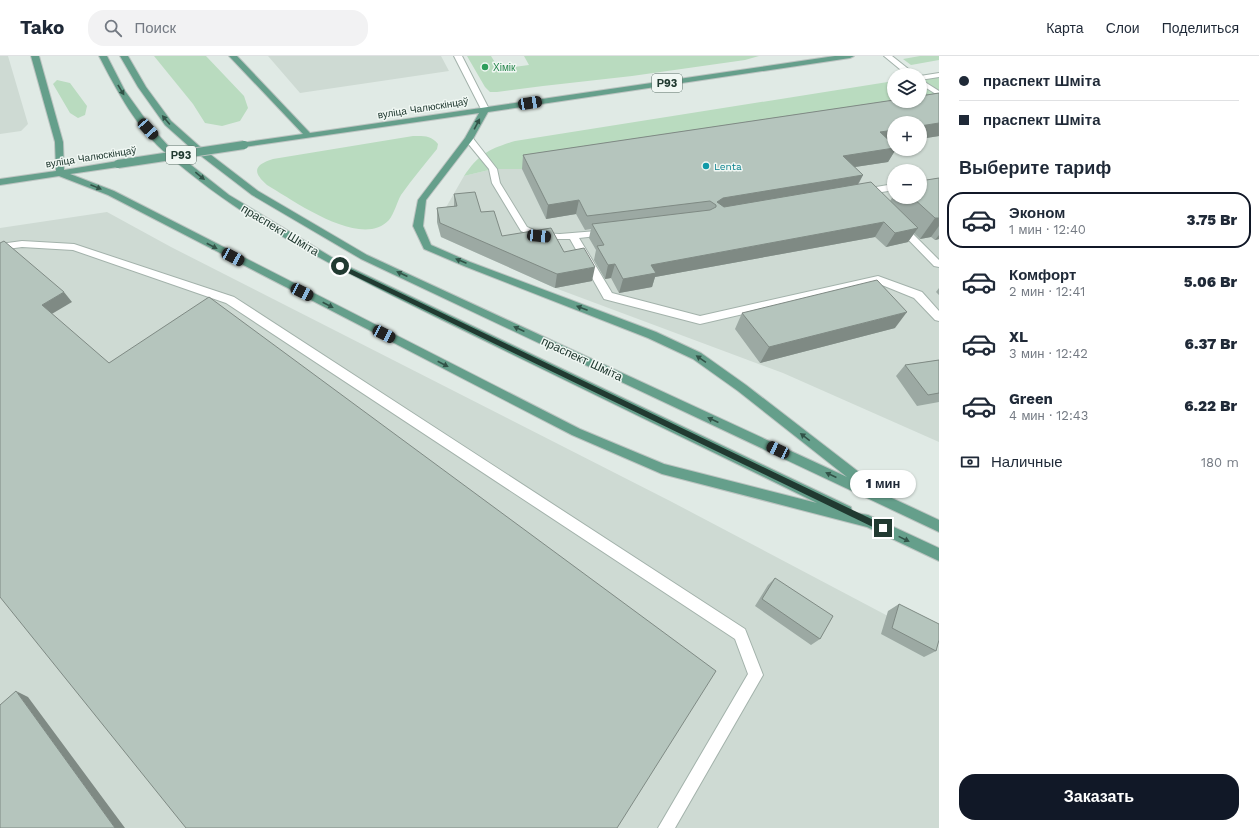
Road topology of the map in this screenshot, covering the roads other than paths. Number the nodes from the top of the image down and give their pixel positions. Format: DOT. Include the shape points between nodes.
graph roads {
  1 [pos="35,56"];
  2 [pos="103,56"];
  3 [pos="124,56"];
  4 [pos="233,56"];
  5 [pos="458,56"];
  6 [pos="850,56"];
  7 [pos="888,56"];
  8 [pos="903,68"];
  9 [pos="939,75"];
  10 [pos="927,78"];
  11 [pos="927,85"];
  12 [pos="939,94"];
  13 [pos="485,109"];
  14 [pos="309,136"];
  15 [pos="469,139"];
  16 [pos="60,173"];
  17 [pos="0,182"];
  18 [pos="887,188"];
  19 [pos="877,203"];
  20 [pos="894,219"];
  21 [pos="612,232"];
  22 [pos="573,236"];
  23 [pos="0,247"];
  24 [pos="939,263"];
  25 [pos="939,317"];
  26 [pos="892,504"];
  27 [pos="869,522"];
  28 [pos="939,526"];
  29 [pos="939,555"];
  30 [pos="666,828"];
  1 -- 16 [label="main road" via="59,142"];
  2 -- 27 [label="main road, праспект Шміта, one-way" via="121,91 148,129 169,152 226,197 340,266"];
  26 -- 3 [label="main road, праспект Шміта, one-way" via="364,257 255,193 194,147 168,123"];
  4 -- 14 [label="main road"];
  5 -- 13 [label="street"];
  6 -- 13 [label="main road, вуліца Чалюскінцаў / Р93"];
  7 -- 8 [label="street"];
  9 -- 10 [label="street"];
  11 -- 12 [label="street"];
  13 -- 14 [label="main road, вуліца Чалюскінцаў / Р93"];
  15 -- 13 [label="main road, one-way"];
  14 -- 16 [label="main road, вуліца Чалюскінцаў / Р93, bridge"];
  15 -- 22 [label="street" via="493,169 496,183 524,230 539,236"];
  26 -- 15 [label="main road, one-way" via="697,356 652,335 427,247 418,226 422,200"];
  16 -- 17 [label="main road, вуліца Чалюскінцаў / Р93"];
  16 -- 27 [label="main road, one-way" via="111,193 597,441 662,469"];
  18 -- 19 [label="street" via="862,192"];
  20 -- 24 [label="street" via="937,264"];
  21 -- 22 [label="street"];
  22 -- 25 [label="street" via="608,296 700,320 878,279 918,295"];
  23 -- 30 [label="street" via="22,244 74,247 230,300 740,634 756,675"];
  26 -- 28 [label="main road, праспект Шміта"];
  27 -- 29 [label="main road, праспект Шміта, one-way"];
}
